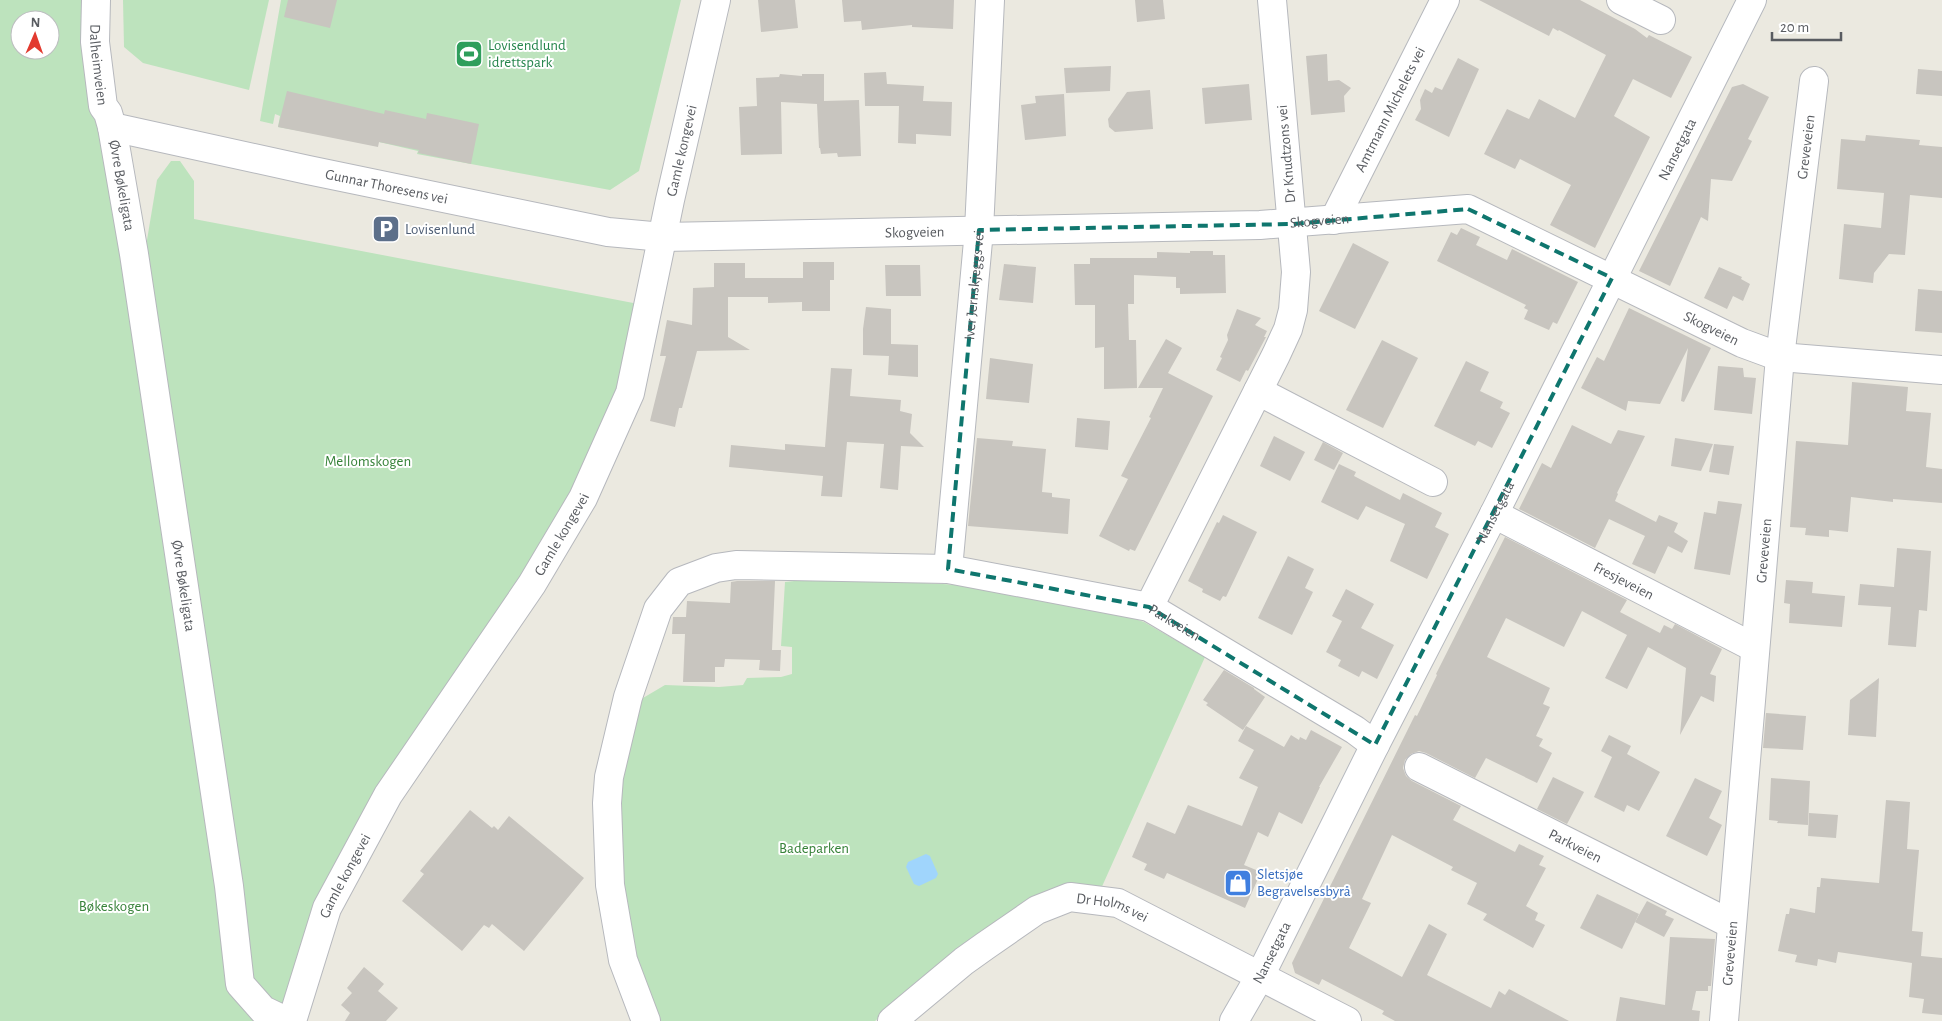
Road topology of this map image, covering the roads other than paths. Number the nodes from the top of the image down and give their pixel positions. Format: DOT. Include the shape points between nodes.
graph roads {
  1 [pos="96,0"];
  2 [pos="716,0"];
  3 [pos="990,0"];
  4 [pos="1272,0"];
  5 [pos="1445,0"];
  6 [pos="1621,0"];
  7 [pos="1752,0"];
  8 [pos="1661,20"];
  9 [pos="1814,81"];
  10 [pos="112,127"];
  11 [pos="1334,220"];
  12 [pos="1293,224"];
  13 [pos="979,230"];
  14 [pos="662,237"];
  15 [pos="1612,278"];
  16 [pos="1780,357"];
  17 [pos="1942,370"];
  18 [pos="1258,392"];
  19 [pos="1432,482"];
  20 [pos="1494,514"];
  21 [pos="948,568"];
  22 [pos="1149,606"];
  23 [pos="1755,648"];
  24 [pos="1375,745"];
  25 [pos="1419,767"];
  26 [pos="1731,924"];
  27 [pos="1260,976"];
  28 [pos="644,1020"];
  29 [pos="286,1021"];
  30 [pos="292,1021"];
  31 [pos="892,1021"];
  32 [pos="1234,1021"];
  33 [pos="1347,1021"];
  34 [pos="1724,1021"];
  1 -- 10 [label="street, Dalheimveien" via="95,42 103,106"];
  2 -- 14 [label="street, Gamle kongevei"];
  3 -- 13 [label="street, Iver Jernskjeggs vei"];
  4 -- 12 [label="street, Dr Knudtzons vei"];
  5 -- 11 [label="street, Amtmann Michelets vei"];
  6 -- 8 [label="street"];
  7 -- 15 [label="street, Nansetgata"];
  9 -- 16 [label="street, Greveveien"];
  10 -- 14 [label="street, Gunnar Thoresens vei" via="608,232"];
  10 -- 29 [label="street, Øvre Bøkeligata" via="229,886 240,984 263,1010"];
  11 -- 12 [label="street, Skogveien"];
  11 -- 15 [label="street, Skogveien" via="1468,209"];
  12 -- 13 [label="street, Skogveien"];
  12 -- 18 [label="street, Dr Knudtzons vei" via="1296,272 1293,310 1288,329"];
  13 -- 14 [label="street, Skogveien"];
  13 -- 21 [label="street, Iver Jernskjeggs vei"];
  14 -- 30 [label="street, Gamle kongevei" via="630,393 583,498 532,584 388,795 327,908"];
  15 -- 16 [label="street, Skogveien" via="1742,343"];
  15 -- 20 [label="street, Nansetgata"];
  16 -- 17 [label="street, Skogveien"];
  16 -- 23 [label="street, Greveveien"];
  18 -- 19 [label="street"];
  18 -- 22 [label="street, Dr Knudtzons vei"];
  20 -- 23 [label="street, Fresjeveien"];
  20 -- 24 [label="street, Nansetgata"];
  21 -- 22 [label="street, Parkveien"];
  21 -- 28 [label="street" via="736,565 716,568 679,582 658,608 628,697 609,777 607,803 610,885 624,960"];
  22 -- 24 [label="street, Parkveien"];
  23 -- 26 [label="street, Greveveien"];
  24 -- 27 [label="street, Nansetgata"];
  25 -- 26 [label="street, Parkveien"];
  26 -- 34 [label="street, Greveveien"];
  27 -- 31 [label="street, Dr Holms vei" via="1118,903 1070,897 1038,910 985,946"];
  27 -- 32 [label="street, Nansetgata"];
  27 -- 33 [label="street, Dr Holms vei"];
}
